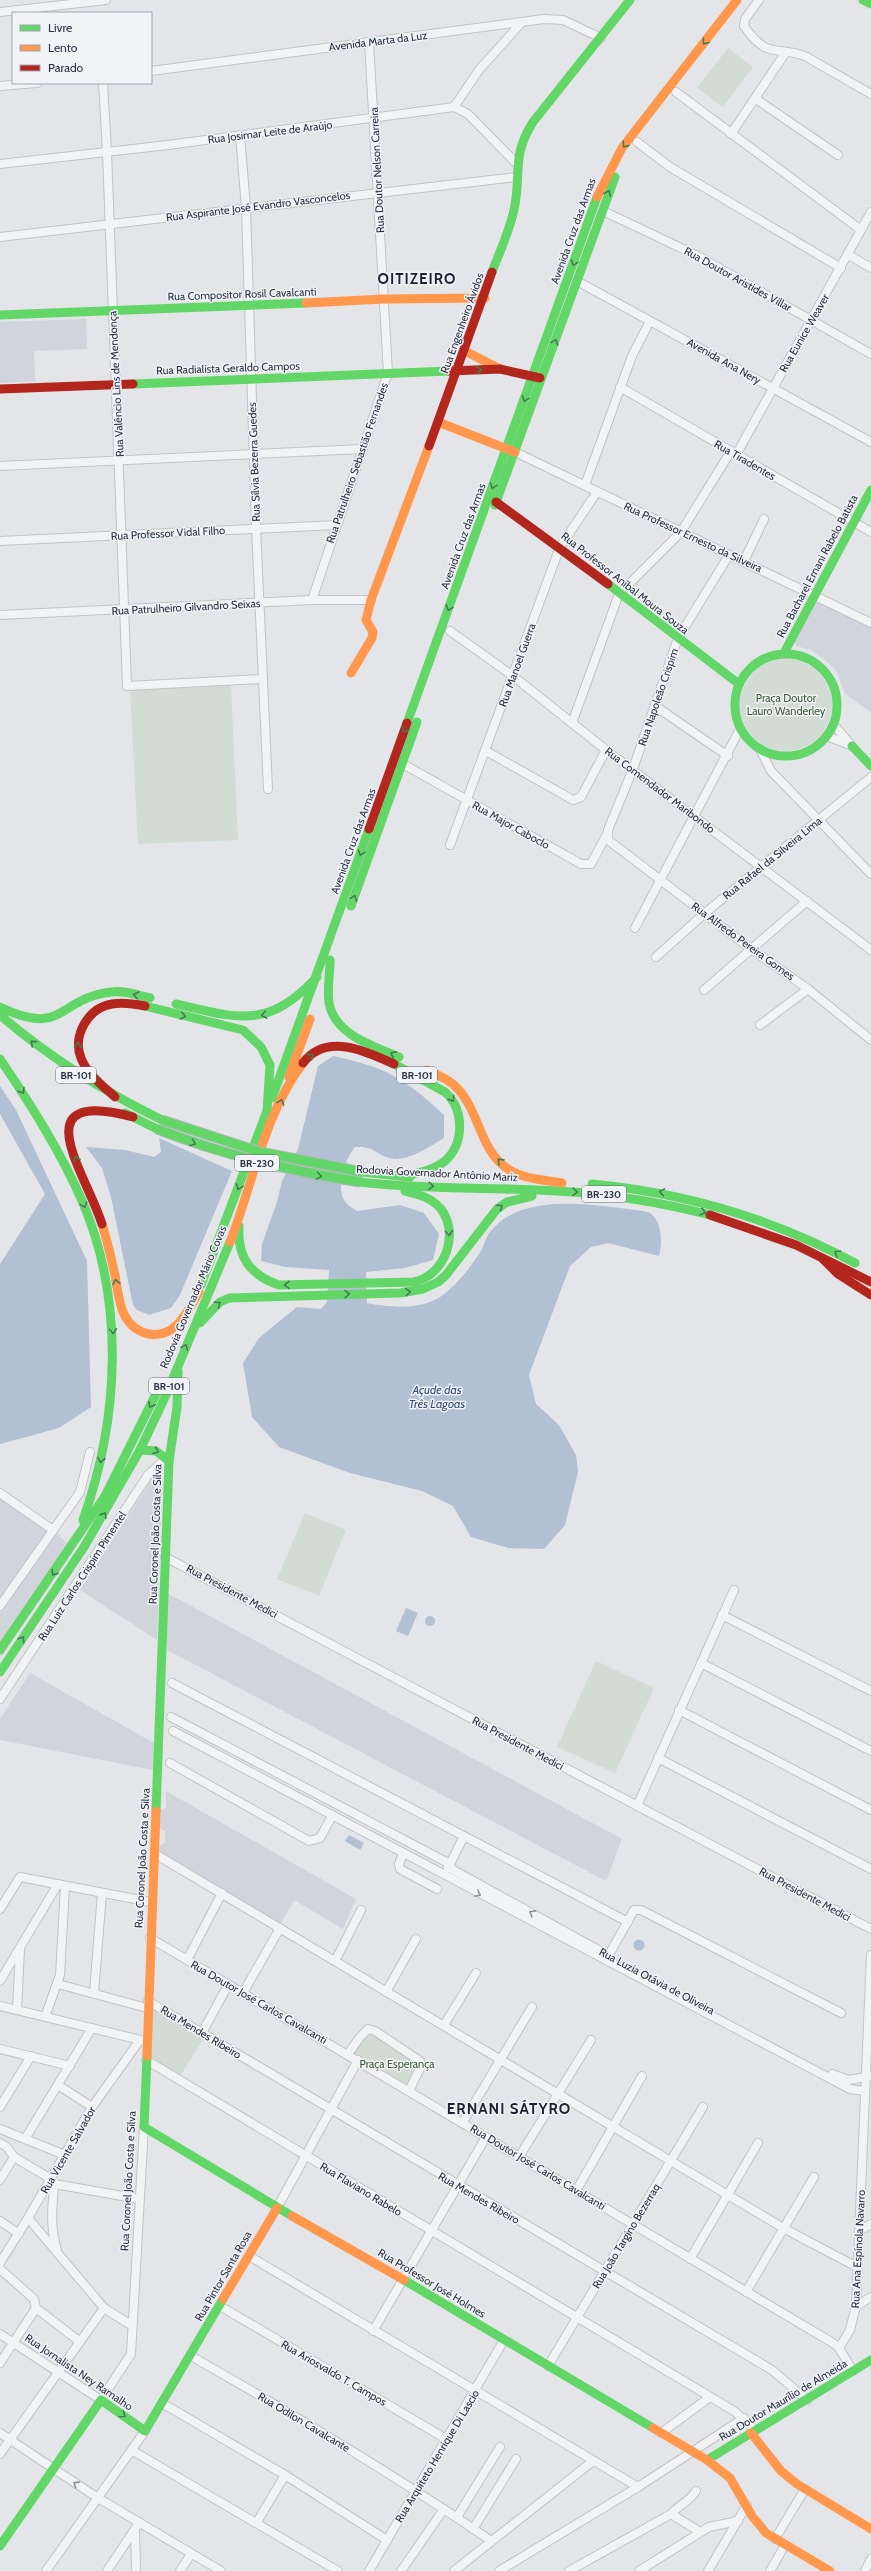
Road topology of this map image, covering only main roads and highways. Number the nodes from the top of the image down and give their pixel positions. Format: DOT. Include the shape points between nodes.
graph roads {
  1 [pos="630,0"];
  2 [pos="737,0"];
  3 [pos="747,0"];
  4 [pos="863,0"];
  5 [pos="871,4"];
  6 [pos="485,298"];
  7 [pos="0,315"];
  8 [pos="465,351"];
  9 [pos="500,369"];
  10 [pos="458,371"];
  11 [pos="537,377"];
  12 [pos="0,389"];
  13 [pos="438,422"];
  14 [pos="511,451"];
  15 [pos="871,490"];
  16 [pos="496,502"];
  17 [pos="784,653"];
  18 [pos="352,673"];
  19 [pos="738,684"];
  20 [pos="852,746"];
  21 [pos="871,766"];
  22 [pos="330,960"];
  23 [pos="317,977"];
  24 [pos="0,1007"];
  25 [pos="0,1015"];
  26 [pos="0,1026"];
  27 [pos="34,1054"];
  28 [pos="0,1059"];
  29 [pos="286,1086"];
  30 [pos="115,1097"];
  31 [pos="104,1101"];
  32 [pos="267,1111"];
  33 [pos="133,1117"];
  34 [pos="405,1176"];
  35 [pos="378,1184"];
  36 [pos="560,1187"];
  37 [pos="240,1218"];
  38 [pos="820,1256"];
  39 [pos="871,1272"];
  40 [pos="871,1282"];
  41 [pos="369,1289"];
  42 [pos="199,1292"];
  43 [pos="871,1295"];
  44 [pos="191,1332"];
  45 [pos="178,1363"];
  46 [pos="140,1450"];
  47 [pos="169,1461"];
  48 [pos="77,1541"];
  49 [pos="0,1650"];
  50 [pos="0,1672"];
  51 [pos="144,2127"];
  52 [pos="276,2208"];
  53 [pos="871,2360"];
  54 [pos="145,2431"];
  55 [pos="754,2432"];
  56 [pos="707,2460"];
  57 [pos="871,2529"];
  58 [pos="0,2546"];
  59 [pos="830,2571"];
  1 -- 6 [label="main road, Rua Engenheiro Ávidos" via="533,122 522,142 516,163 514,210"];
  2 -- 11 [label="main road, Avenida Cruz das Armas, one-way" via="613,163 598,195"];
  11 -- 3 [label="main road, Avenida Cruz das Armas, one-way" via="618,170"];
  4 -- 5 [label="main road"];
  6 -- 7 [label="main road, Rua Compositor Rosil Cavalcanti" via="384,299"];
  6 -- 8 [label="main road, Rua Engenheiro Ávidos"];
  8 -- 9 [label="main road"];
  8 -- 10 [label="main road, Rua Engenheiro Ávidos"];
  10 -- 9 [label="main road, Rua Radialista Geraldo Campos, one-way"];
  9 -- 11 [label="main road"];
  10 -- 12 [label="main road, Rua Radialista Geraldo Campos"];
  10 -- 13 [label="main road, Rua Engenheiro Ávidos"];
  11 -- 14 [label="main road, Avenida Cruz das Armas"];
  13 -- 14 [label="main road"];
  13 -- 18 [label="main road, Rua Engenheiro Ávidos" via="371,600 366,620 372,638"];
  14 -- 16 [label="main road, Avenida Cruz das Armas"];
  14 -- 23 [label="main road, Avenida Cruz das Armas, one-way"];
  15 -- 17 [label="main road, Rua Bacharel Ernani Rabelo Batista" via="813,594"];
  16 -- 19 [label="main road, Rua Professor Aníbal Moura Souza" via="560,547"];
  22 -- 16 [label="main road, Avenida Cruz das Armas, one-way"];
  17 -- 19 [label="main road" via="757,662"];
  17 -- 19 [label="main road" via="798,655 814,662 828,674 836,690 838,707 834,725 827,736 811,750 794,756 776,755 760,749 749,740 740,729 734,707"];
  20 -- 21 [label="main road"];
  22 -- 29 [label="main road, Avenida Cruz das Armas"];
  36 -- 22 [label="main road, one-way" via="508,1169 492,1154 466,1100 452,1083 358,1038 336,1022 329,1005"];
  23 -- 24 [label="main road, one-way" via="290,1005 258,1016 241,1017 113,992 92,997 59,1016 44,1020 18,1017"];
  23 -- 32 [label="main road, Avenida Cruz das Armas"];
  30 -- 25 [label="main road, BR-101, one-way" via="64,1067"];
  26 -- 27 [label="main road"];
  28 -- 48 [label="main road, one-way" via="55,1144 79,1191 94,1231 107,1284 114,1342 111,1404 100,1470"];
  29 -- 34 [label="main road, BR-101, one-way" via="309,1056 324,1048 344,1046 353,1047 431,1082 445,1091 458,1110 460,1121 460,1131 452,1153 437,1166"];
  37 -- 29 [label="main road, Rodovia Governador Mário Covas / BR-101, one-way"];
  30 -- 32 [label="main road, one-way" via="82,1063 77,1045 83,1024 90,1016 113,1003 126,1003 243,1030 261,1047 270,1065"];
  30 -- 34 [label="main road, BR-101, bridge" via="198,1134 277,1157 362,1172"];
  31 -- 33 [label="main road, Rodovia Governador Antônio Mariz / BR-230"];
  32 -- 42 [label="main road, BR-101, one-way"];
  33 -- 35 [label="main road, Rodovia Governador Antônio Mariz / BR-230, one-way, bridge" via="195,1144 274,1168"];
  42 -- 33 [label="main road, one-way" via="181,1321 163,1334 153,1335 135,1328 124,1315 99,1213 69,1146 68,1132 77,1115 91,1109"];
  34 -- 36 [label="main road, Rodovia Governador Antônio Mariz / BR-230"];
  35 -- 36 [label="main road, Rodovia Governador Antônio Mariz / BR-230, one-way"];
  35 -- 41 [label="main road, one-way" via="418,1194 435,1202 445,1215 450,1236 443,1260 429,1276 409,1283"];
  36 -- 38 [label="main road, Rodovia Governador Antônio Mariz / BR-230, one-way" via="686,1207 778,1235"];
  39 -- 36 [label="main road, Rodovia Governador Antônio Mariz / BR-230, one-way" via="828,1248 768,1221 704,1201 638,1188"];
  41 -- 36 [label="main road, one-way" via="411,1292 436,1284 497,1209 507,1202"];
  41 -- 37 [label="main road, one-way" via="326,1284 279,1285 259,1278 249,1270 242,1258 238,1237"];
  37 -- 44 [label="main road, Rodovia Governador Mário Covas / BR-101"];
  38 -- 40 [label="main road, Rodovia Governador Antônio Mariz / BR-230"];
  38 -- 43 [label="main road" via="838,1274"];
  44 -- 41 [label="main road, one-way" via="212,1308 229,1298 325,1295"];
  42 -- 48 [label="main road, BR-101, one-way" via="165,1376 126,1458"];
  45 -- 44 [label="main road, Rodovia Governador Mário Covas / BR-101, one-way"];
  45 -- 46 [label="main road, Rodovia Governador Mário Covas / BR-101"];
  45 -- 47 [label="main road, Rua Coronel João Costa e Silva" via="177,1407"];
  46 -- 47 [label="main road, one-way" via="151,1448 164,1454"];
  50 -- 46 [label="main road, Rodovia Governador Mário Covas / BR-101, one-way" via="84,1548 123,1484"];
  47 -- 51 [label="main road, Rua Coronel João Costa e Silva" via="155,1854 148,2004 143,2041 146,2060"];
  48 -- 49 [label="main road, BR-101, one-way"];
  51 -- 52 [label="main road, Rua Professor José Holmes"];
  52 -- 54 [label="main road, Rua Pintor Santa Rosa"];
  52 -- 56 [label="main road, Rua Professor José Holmes"];
  53 -- 55 [label="main road, Rua Doutor Maurílio de Almeida"];
  58 -- 54 [label="main road, Rua Jornalista Ney Ramalho, one-way" via="100,2400"];
  55 -- 56 [label="main road, Rua Doutor Maurílio de Almeida"];
  55 -- 57 [label="main road" via="782,2471 805,2489"];
  56 -- 59 [label="main road, Rua Professor José Holmes" via="730,2478 760,2527"];
}
